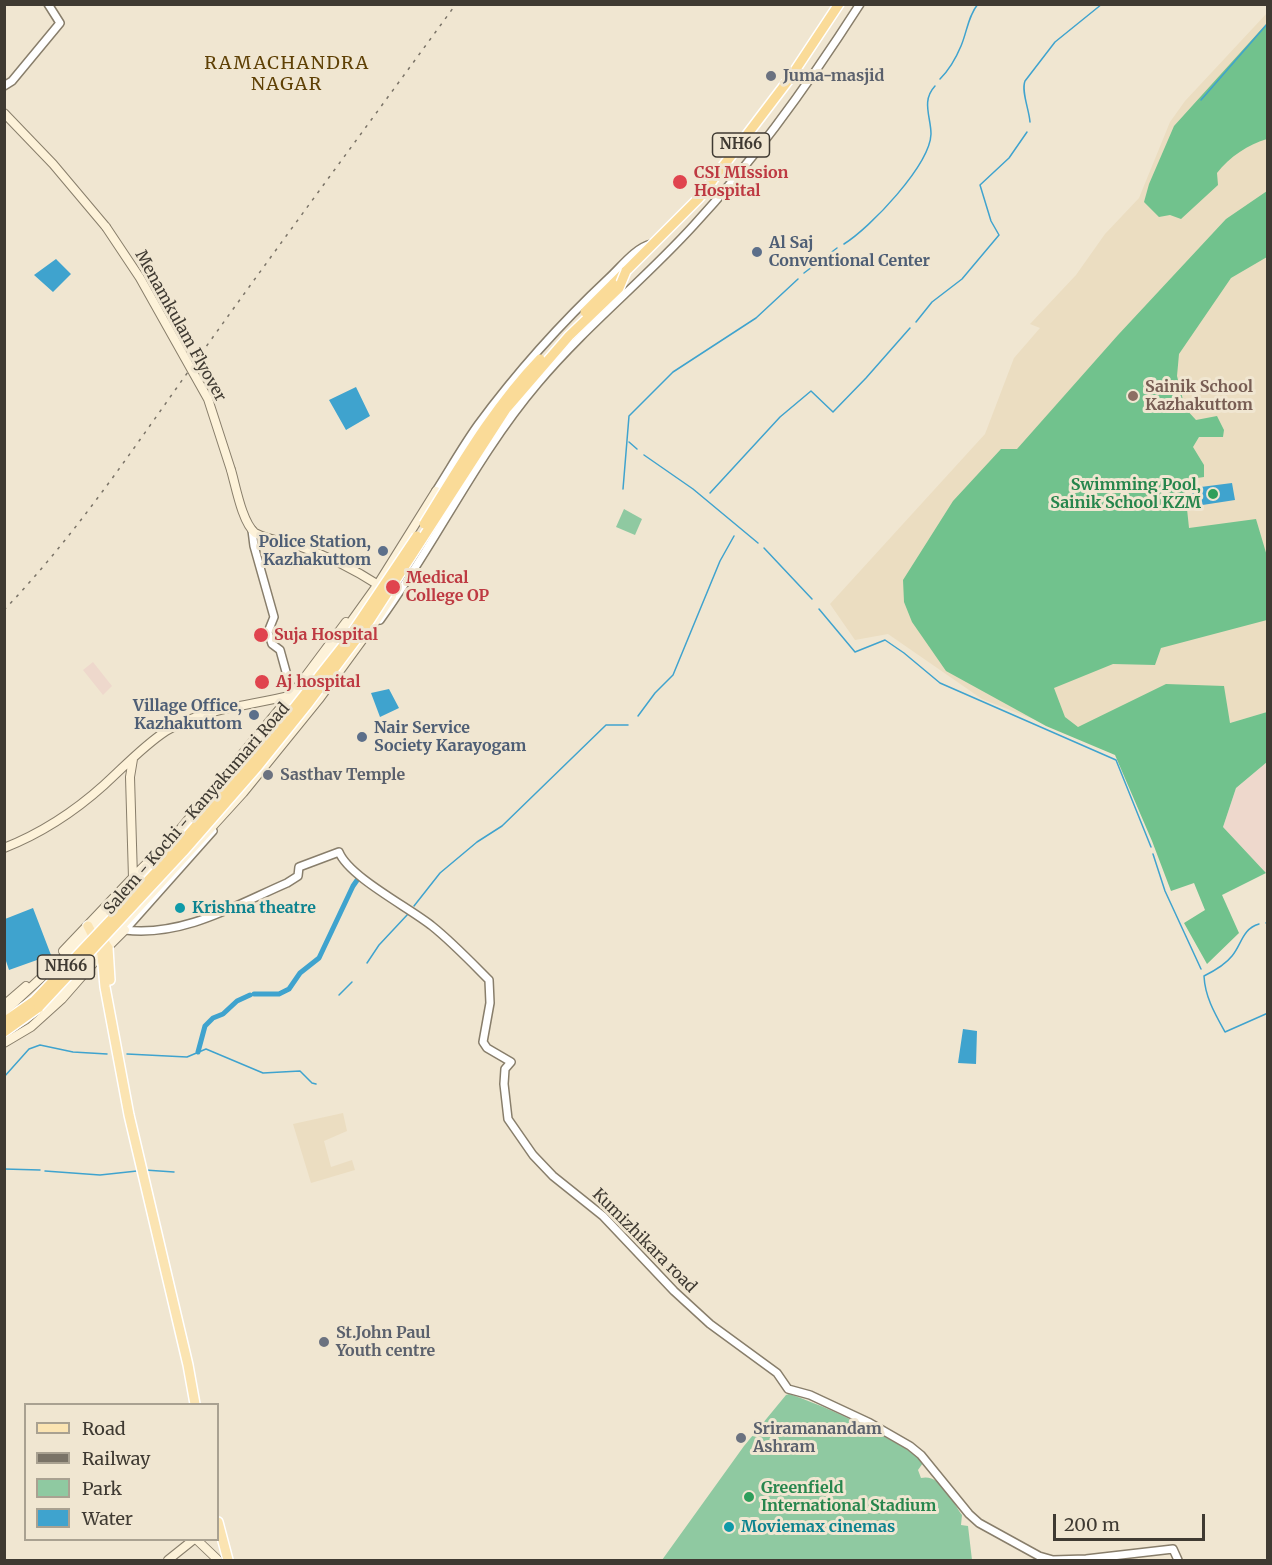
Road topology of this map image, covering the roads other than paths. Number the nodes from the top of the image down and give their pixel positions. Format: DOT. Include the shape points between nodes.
graph roads {
  1 [pos="48,4"];
  2 [pos="839,4"];
  3 [pos="860,4"];
  4 [pos="4,86"];
  5 [pos="4,113"];
  6 [pos="653,244"];
  7 [pos="626,272"];
  8 [pos="436,491"];
  9 [pos="252,530"];
  10 [pos="378,585"];
  11 [pos="394,597"];
  12 [pos="293,698"];
  13 [pos="300,724"];
  14 [pos="133,759"];
  15 [pos="112,777"];
  16 [pos="130,777"];
  17 [pos="4,848"];
  18 [pos="133,878"];
  19 [pos="107,909"];
  20 [pos="91,927"];
  21 [pos="123,928"];
  22 [pos="100,952"];
  23 [pos="4,1005"];
  24 [pos="4,1012"];
  25 [pos="4,1022"];
  26 [pos="4,1032"];
  27 [pos="4,1038"];
  28 [pos="4,1043"];
  29 [pos="195,1403"];
  30 [pos="219,1526"];
  31 [pos="192,1541"];
  32 [pos="197,1541"];
  33 [pos="168,1560"];
  34 [pos="218,1560"];
  35 [pos="228,1560"];
  36 [pos="1178,1560"];
  1 -- 4 [label="street" via="60,23"];
  2 -- 6 [label="highway, Salem - Kochi - Kanyakumari Road / NH66" via="743,142 699,198"];
  3 -- 11 [label="street" via="816,72 746,166 664,257 537,383 492,441"];
  5 -- 9 [label="main road, Menamkulam Flyover, bridge" via="106,227 140,278 208,399"];
  6 -- 7 [label="highway, Salem - Kochi - Kanyakumari Road / NH66"];
  6 -- 8 [label="street" via="643,247 623,265 528,361 476,427"];
  7 -- 25 [label="highway, Salem - Kochi - Kanyakumari Road / NH66, bridge" via="527,373 495,412 343,646 254,760 60,974 34,1001"];
  7 -- 26 [label="highway, Salem - Kochi - Kanyakumari Road / NH66, bridge" via="619,288 569,336 506,409 349,651 258,766 58,988"];
  8 -- 10 [label="main road"];
  9 -- 10 [label="main road" via="357,571"];
  9 -- 12 [label="street" via="274,617 268,632 272,644 280,650"];
  10 -- 11 [label="main road"];
  10 -- 12 [label="main road" via="364,598"];
  11 -- 13 [label="main road"];
  12 -- 13 [label="street"];
  12 -- 14 [label="main road" via="193,716 141,749"];
  12 -- 18 [label="main road"];
  12 -- 19 [label="main road" via="249,758 161,859"];
  13 -- 21 [label="main road"];
  14 -- 15 [label="main road"];
  14 -- 16 [label="main road"];
  15 -- 16 [label="main road"];
  15 -- 17 [label="main road" via="44,831"];
  16 -- 18 [label="main road"];
  18 -- 19 [label="main road"];
  19 -- 20 [label="main road"];
  19 -- 21 [label="street"];
  20 -- 22 [label="main road"];
  20 -- 23 [label="main road"];
  20 -- 24 [label="main road"];
  21 -- 22 [label="main road"];
  21 -- 36 [label="street, Kumizhikara road" via="138,932 197,922 287,883 297,876 299,867 339,852 355,872 433,926 489,980 490,1003 483,1042 511,1062 505,1069 504,1084 508,1119 532,1155 603,1216 710,1324 777,1373 788,1389 830,1404 910,1446 969,1514 1038,1556 1053,1560 1086,1559 1173,1549"];
  22 -- 27 [label="main road" via="43,1010"];
  22 -- 28 [label="main road" via="62,999 31,1027"];
  22 -- 29 [label="main road" via="141,1171"];
  30 -- 35 [label="main road"];
  31 -- 33 [label="main road"];
  32 -- 34 [label="main road"];
}
